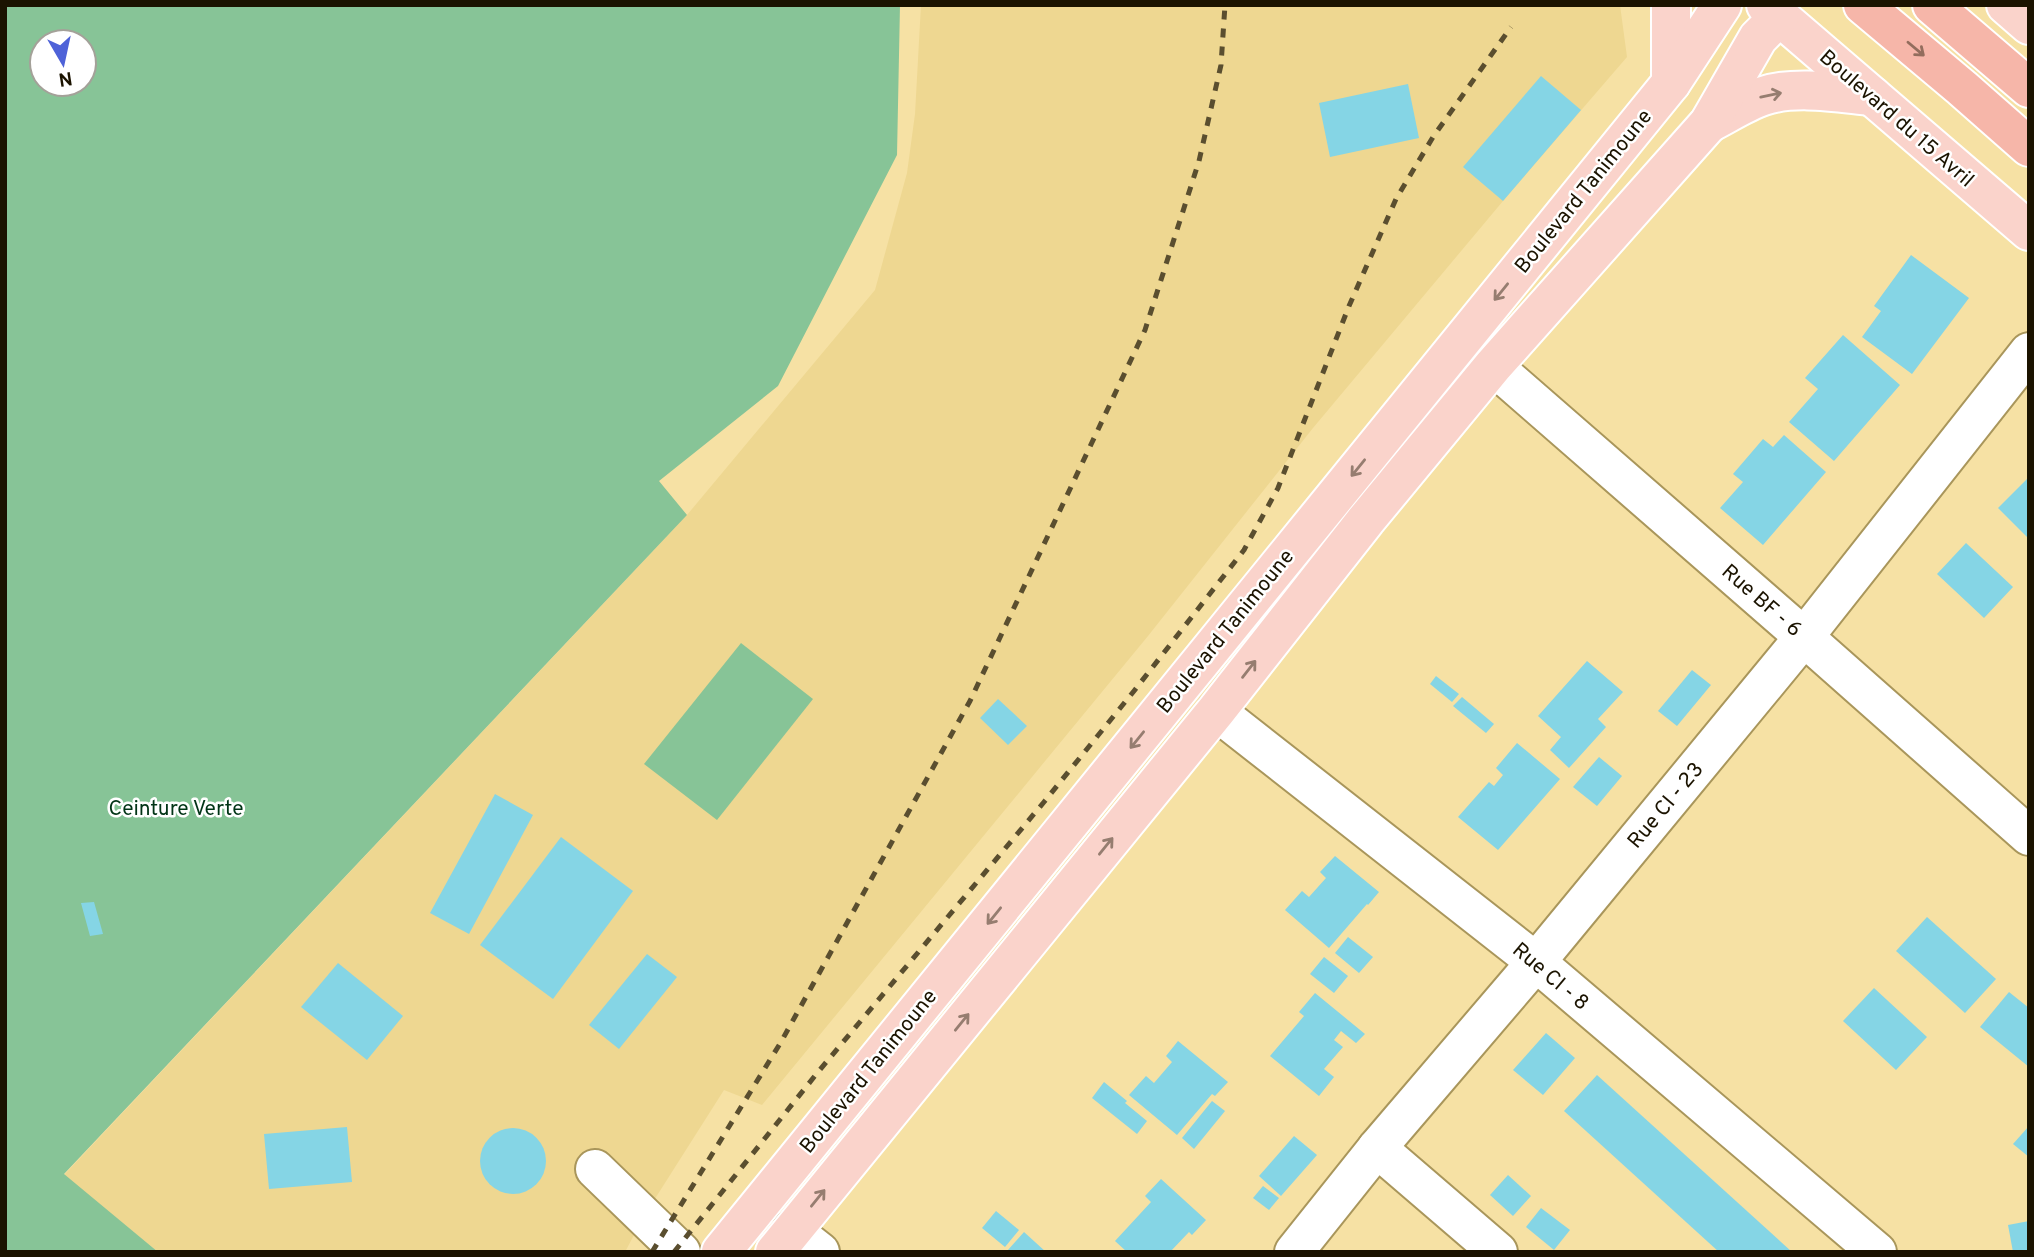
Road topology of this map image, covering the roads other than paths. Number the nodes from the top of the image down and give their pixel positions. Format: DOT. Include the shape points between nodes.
graph roads {
  1 [pos="1671,5"];
  2 [pos="1723,5"];
  3 [pos="1863,5"];
  4 [pos="1932,5"];
  5 [pos="2006,5"];
  6 [pos="1773,11"];
  7 [pos="2029,25"];
  8 [pos="1671,83"];
  9 [pos="2029,88"];
  10 [pos="1872,96"];
  11 [pos="1709,123"];
  12 [pos="1623,141"];
  13 [pos="2029,147"];
  14 [pos="1661,178"];
  15 [pos="2029,231"];
  16 [pos="2029,352"];
  17 [pos="1493,366"];
  18 [pos="1804,637"];
  19 [pos="1216,711"];
  20 [pos="2029,836"];
  21 [pos="1536,962"];
  22 [pos="1377,1148"];
  23 [pos="595,1169"];
  24 [pos="796,1244"];
  25 [pos="681,1252"];
  26 [pos="721,1252"];
  27 [pos="1294,1252"];
  28 [pos="1498,1252"];
  29 [pos="1877,1252"];
  1 -- 8 [label="main road"];
  2 -- 8 [label="main road, Boulevard Tanimoune"];
  3 -- 13 [label="highway, one-way"];
  4 -- 9 [label="highway"];
  5 -- 7 [label="main road"];
  6 -- 10 [label="main road, Boulevard du 15 Avril"];
  6 -- 11 [label="main road, Boulevard Tanimoune"];
  8 -- 12 [label="main road, Boulevard Tanimoune"];
  11 -- 10 [label="main road, one-way" via="1764,96 1802,91"];
  10 -- 15 [label="main road, Boulevard du 15 Avril"];
  11 -- 14 [label="main road, Boulevard Tanimoune"];
  12 -- 14 [label="main road"];
  12 -- 26 [label="main road, Boulevard Tanimoune, one-way"];
  14 -- 17 [label="main road, Boulevard Tanimoune"];
  16 -- 18 [label="street, Rue CI - 23"];
  17 -- 18 [label="street, Rue BF - 6"];
  19 -- 17 [label="main road, Boulevard Tanimoune, one-way"];
  18 -- 20 [label="street, Rue BF - 6"];
  18 -- 21 [label="street, Rue CI - 23"];
  19 -- 21 [label="street, Rue CI - 8"];
  24 -- 19 [label="main road, Boulevard Tanimoune, one-way"];
  21 -- 22 [label="street, Rue CI - 23"];
  21 -- 29 [label="street, Rue CI - 8"];
  22 -- 27 [label="street, Rue CI - 23"];
  22 -- 28 [label="street"];
  23 -- 25 [label="street"];
}
